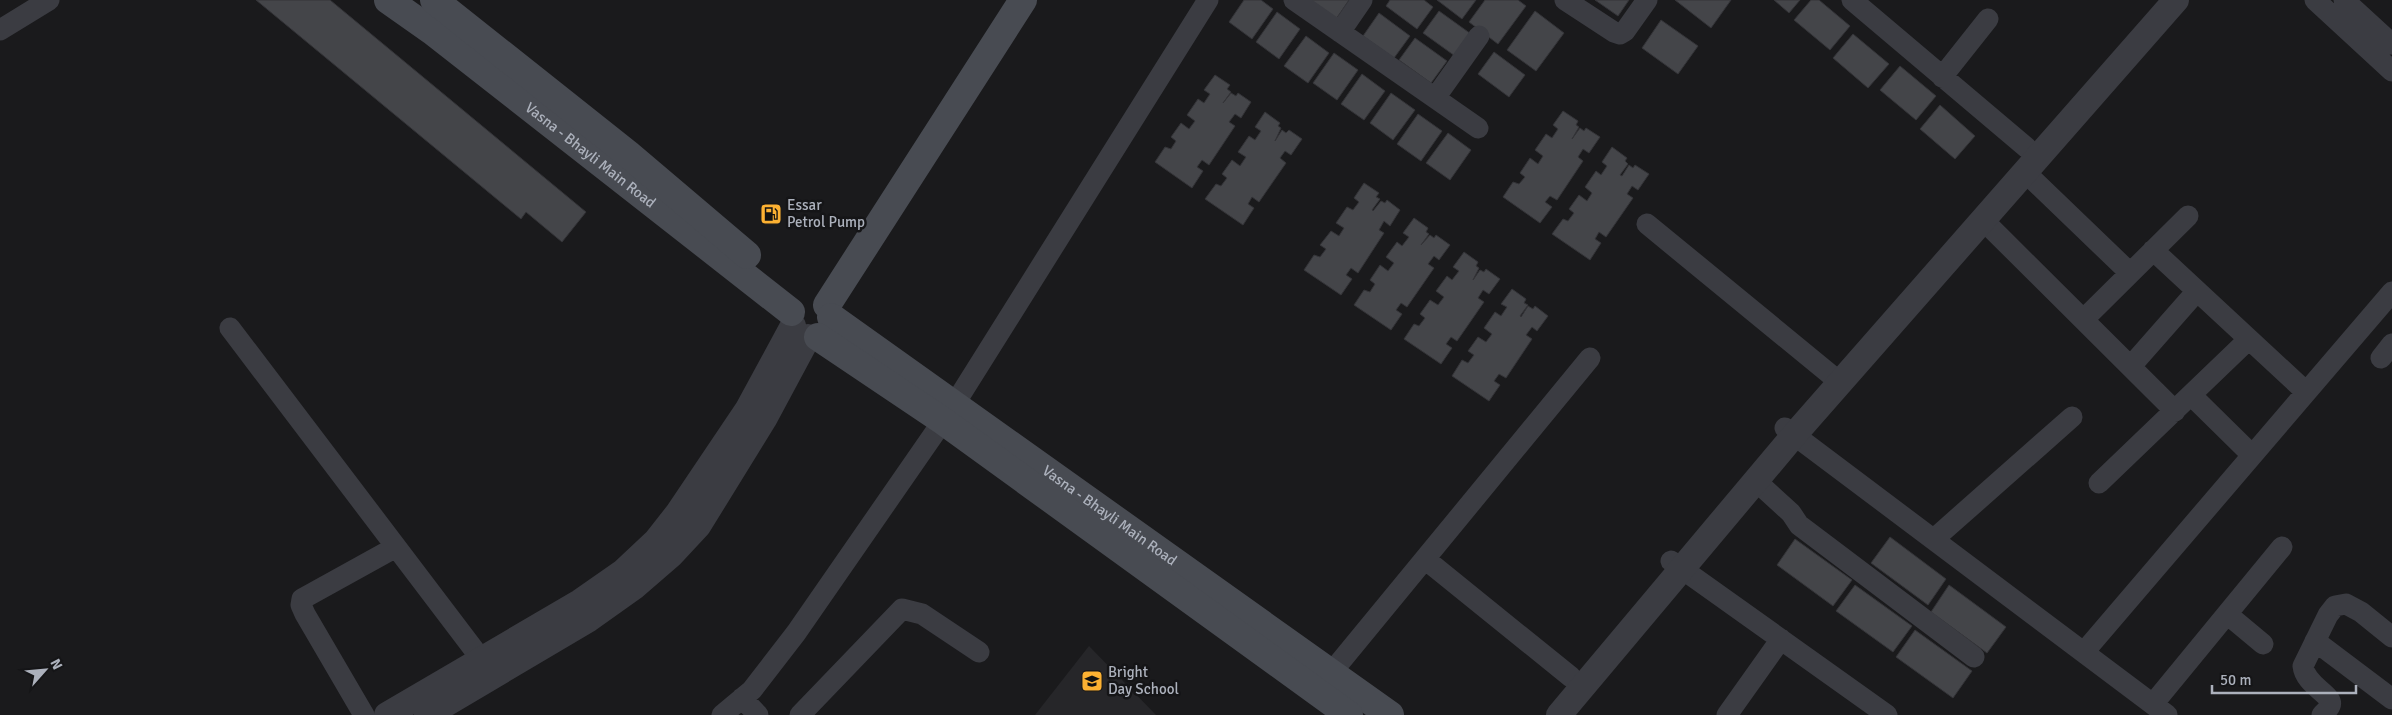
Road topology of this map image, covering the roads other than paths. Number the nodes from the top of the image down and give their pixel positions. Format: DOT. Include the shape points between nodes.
graph roads {
  1 [pos="49,0"];
  2 [pos="388,0"];
  3 [pos="434,0"];
  4 [pos="1006,0"];
  5 [pos="1023,0"];
  6 [pos="1208,0"];
  7 [pos="1294,0"];
  8 [pos="1362,0"];
  9 [pos="1565,0"];
  10 [pos="1646,0"];
  11 [pos="2154,0"];
  12 [pos="2176,0"];
  13 [pos="2315,0"];
  14 [pos="2344,0"];
  15 [pos="1860,3"];
  16 [pos="1988,19"];
  17 [pos="0,30"];
  18 [pos="1340,32"];
  19 [pos="1479,36"];
  20 [pos="2392,44"];
  21 [pos="2392,72"];
  22 [pos="1942,77"];
  23 [pos="1435,98"];
  24 [pos="1478,128"];
  25 [pos="2026,160"];
  26 [pos="2188,216"];
  27 [pos="1983,220"];
  28 [pos="1647,224"];
  29 [pos="2153,250"];
  30 [pos="2130,273"];
  31 [pos="2197,291"];
  32 [pos="2392,292"];
  33 [pos="810,316"];
  34 [pos="2084,319"];
  35 [pos="230,328"];
  36 [pos="2249,339"];
  37 [pos="1590,358"];
  38 [pos="2130,366"];
  39 [pos="1832,375"];
  40 [pos="2306,392"];
  41 [pos="2191,395"];
  42 [pos="2175,411"];
  43 [pos="948,413"];
  44 [pos="2072,417"];
  45 [pos="1790,431"];
  46 [pos="2252,455"];
  47 [pos="2100,483"];
  48 [pos="1752,486"];
  49 [pos="1934,539"];
  50 [pos="396,547"];
  51 [pos="2282,547"];
  52 [pos="1425,559"];
  53 [pos="1677,565"];
  54 [pos="2227,614"];
  55 [pos="2392,637"];
  56 [pos="1781,640"];
  57 [pos="2316,641"];
  58 [pos="2263,644"];
  59 [pos="979,652"];
  60 [pos="2084,652"];
  61 [pos="1974,657"];
  62 [pos="488,668"];
  63 [pos="1331,673"];
  64 [pos="1571,677"];
  65 [pos="742,698"];
  66 [pos="2392,699"];
  67 [pos="2160,709"];
  68 [pos="2326,714"];
  69 [pos="364,715"];
  70 [pos="387,715"];
  71 [pos="427,715"];
  72 [pos="722,715"];
  73 [pos="758,715"];
  74 [pos="800,715"];
  75 [pos="1349,715"];
  76 [pos="1390,715"];
  77 [pos="1538,715"];
  78 [pos="1559,715"];
  79 [pos="1727,715"];
  80 [pos="1886,715"];
  1 -- 17 [label="street"];
  2 -- 33 [label="main road, Vasna - Bhayli Main Road"];
  3 -- 33 [label="main road, Vasna - Bhayli Main Road" via="628,154"];
  4 -- 33 [label="main road"];
  5 -- 33 [label="main road"];
  6 -- 43 [label="street"];
  7 -- 18 [label="street"];
  8 -- 18 [label="street"];
  9 -- 10 [label="street" via="1620,34"];
  11 -- 25 [label="street"];
  12 -- 25 [label="street"];
  13 -- 21 [label="street"];
  14 -- 20 [label="street"];
  15 -- 22 [label="street"];
  16 -- 22 [label="street"];
  18 -- 23 [label="street"];
  19 -- 23 [label="street"];
  22 -- 25 [label="street"];
  23 -- 24 [label="street"];
  25 -- 27 [label="street"];
  25 -- 30 [label="street"];
  25 -- 39 [label="street"];
  26 -- 29 [label="street"];
  27 -- 34 [label="street"];
  27 -- 45 [label="street"];
  28 -- 39 [label="street"];
  29 -- 30 [label="street"];
  29 -- 31 [label="street"];
  30 -- 34 [label="street"];
  31 -- 36 [label="street"];
  31 -- 38 [label="street"];
  32 -- 40 [label="street"];
  33 -- 43 [label="main road, Vasna - Bhayli Main Road"];
  33 -- 62 [label="street" via="764,419 698,526 634,587 589,618"];
  34 -- 38 [label="street"];
  35 -- 50 [label="street"];
  36 -- 40 [label="street"];
  36 -- 41 [label="street"];
  37 -- 52 [label="street"];
  38 -- 42 [label="street"];
  39 -- 45 [label="street"];
  40 -- 46 [label="street"];
  41 -- 42 [label="street"];
  41 -- 46 [label="street"];
  42 -- 47 [label="street"];
  43 -- 63 [label="main road, Vasna - Bhayli Main Road"];
  43 -- 65 [label="street" via="796,634"];
  43 -- 75 [label="main road, Vasna - Bhayli Main Road"];
  44 -- 49 [label="street"];
  45 -- 48 [label="street"];
  45 -- 49 [label="street"];
  45 -- 53 [label="street"];
  46 -- 60 [label="street"];
  48 -- 53 [label="street"];
  48 -- 61 [label="street" via="1791,512 1799,524"];
  49 -- 60 [label="street"];
  50 -- 62 [label="street"];
  50 -- 69 [label="street" via="302,599 305,614"];
  51 -- 54 [label="street"];
  52 -- 63 [label="street"];
  52 -- 64 [label="street"];
  53 -- 56 [label="street"];
  53 -- 64 [label="street"];
  53 -- 78 [label="street"];
  54 -- 58 [label="street"];
  54 -- 67 [label="street"];
  55 -- 57 [label="street" via="2346,604 2335,606"];
  56 -- 79 [label="street"];
  56 -- 80 [label="street"];
  57 -- 66 [label="street"];
  57 -- 68 [label="street" via="2303,666 2304,676 2328,696 2330,706"];
  59 -- 74 [label="street" via="922,614 902,608"];
  60 -- 67 [label="street"];
  62 -- 70 [label="street"];
  62 -- 71 [label="street"];
  63 -- 76 [label="main road, Vasna - Bhayli Main Road"];
  64 -- 77 [label="street"];
  65 -- 72 [label="street"];
  65 -- 73 [label="street"];
}
